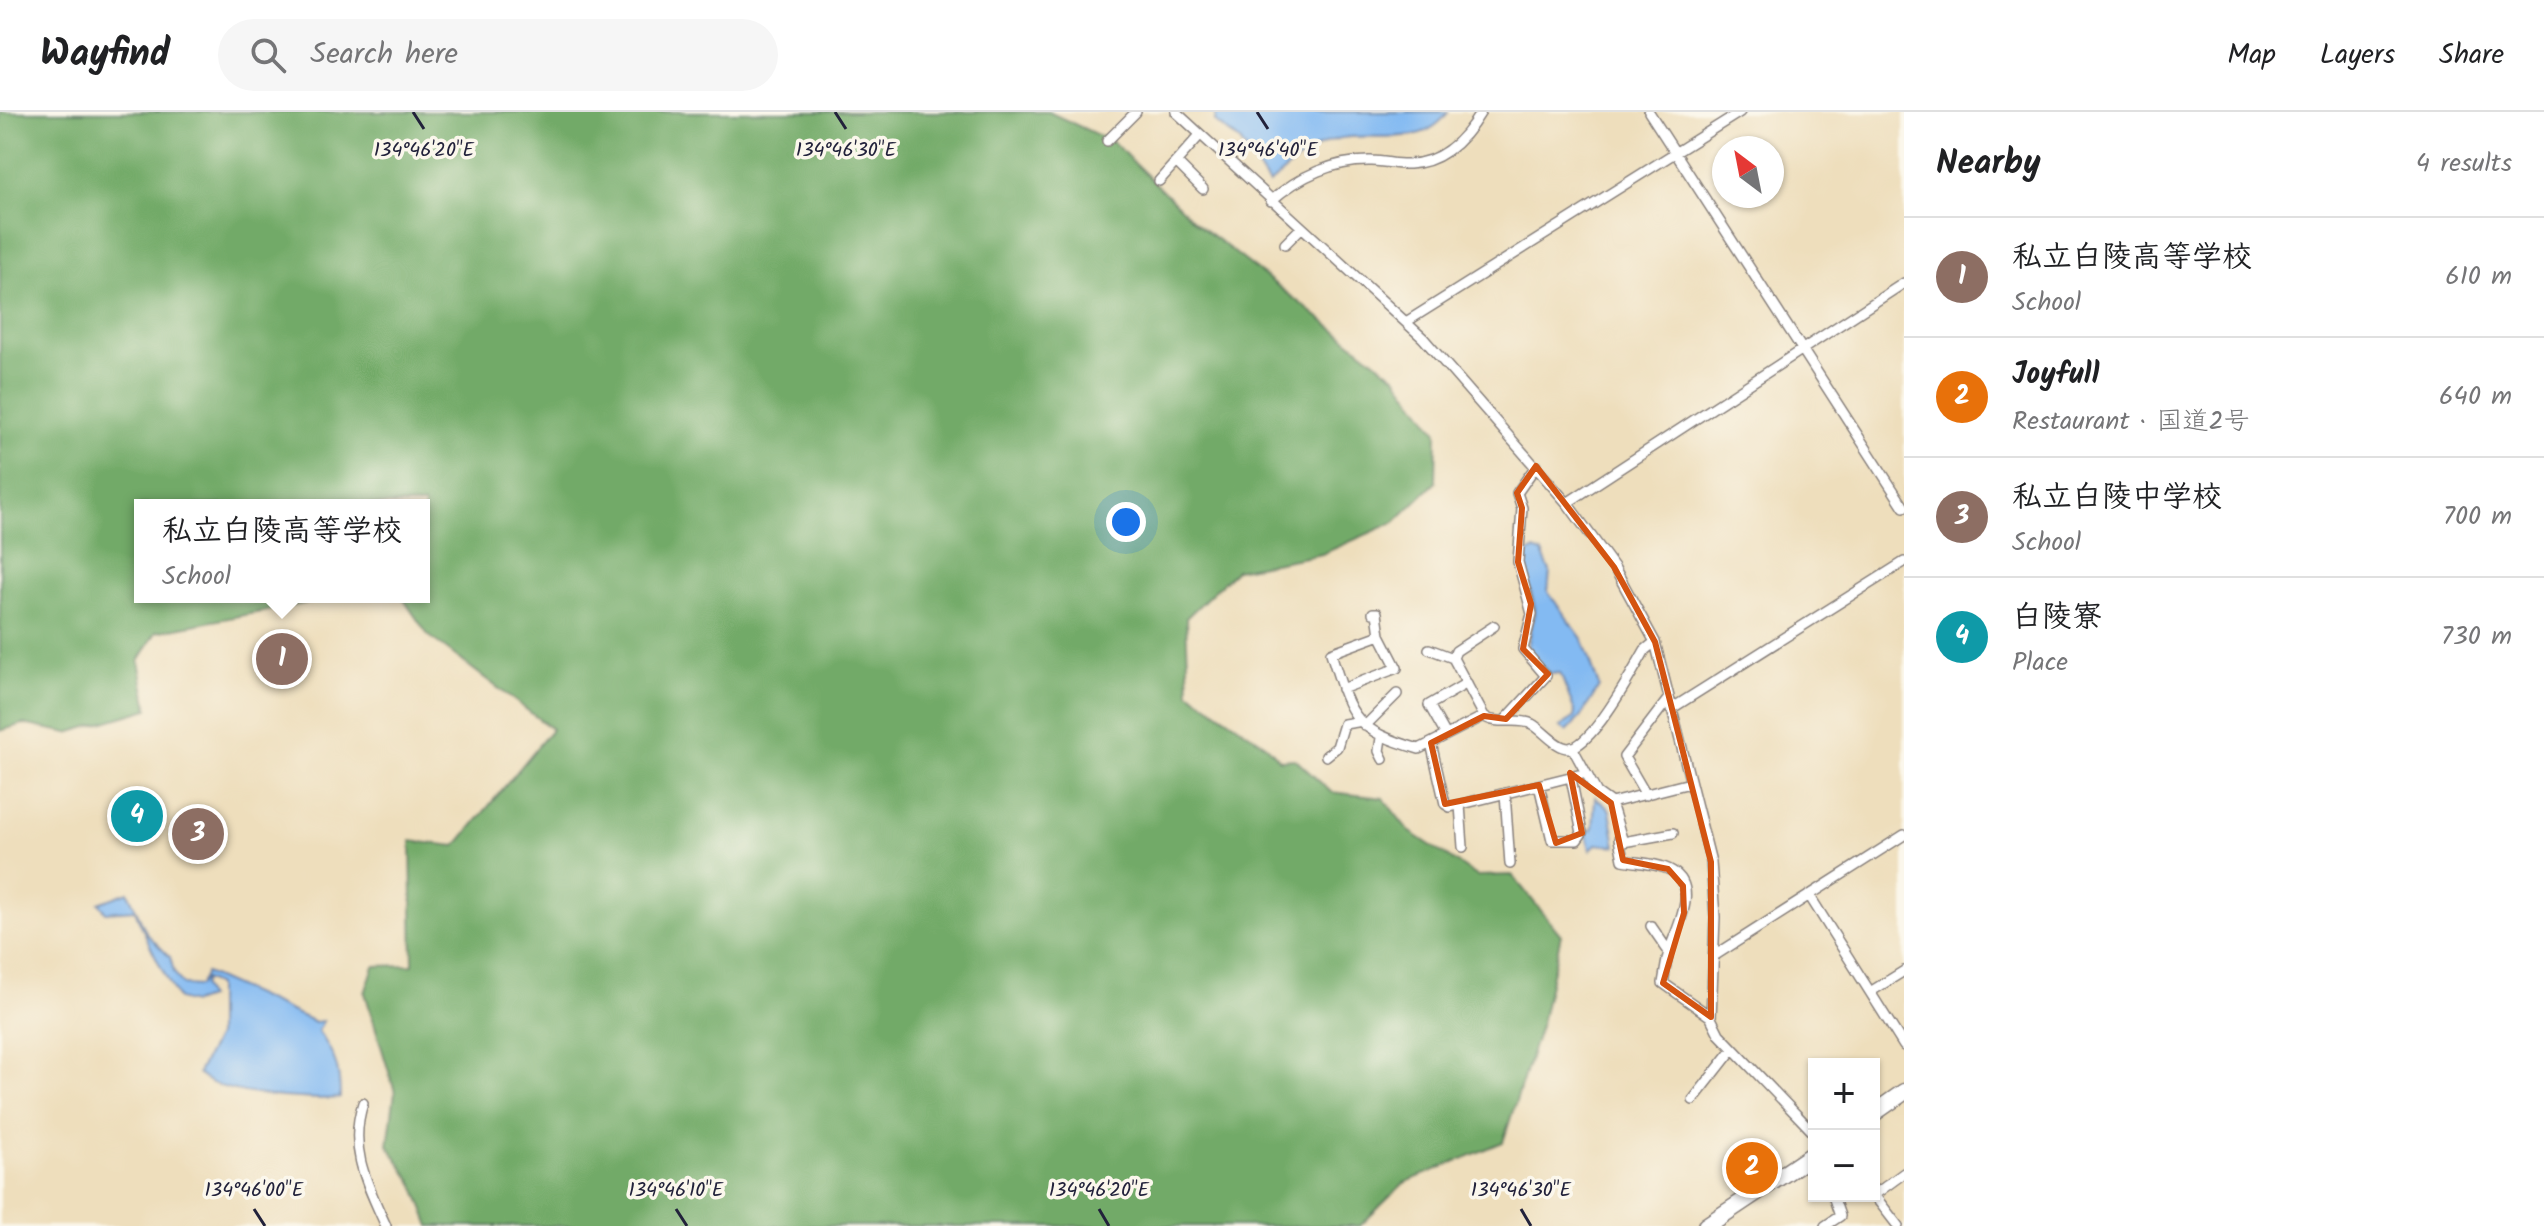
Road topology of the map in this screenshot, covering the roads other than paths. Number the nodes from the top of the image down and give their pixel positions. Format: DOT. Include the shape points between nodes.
graph roads {
  1 [pos="1136,112"];
  2 [pos="1176,112"];
  3 [pos="1481,112"];
  4 [pos="1649,112"];
  5 [pos="1740,112"];
  6 [pos="1200,135"];
  7 [pos="1107,141"];
  8 [pos="1676,153"];
  9 [pos="1176,162"];
  10 [pos="1159,181"];
  11 [pos="1203,189"];
  12 [pos="1271,201"];
  13 [pos="1301,228"];
  14 [pos="1285,244"];
  15 [pos="1904,283"];
  16 [pos="1406,322"];
  17 [pos="1803,351"];
  18 [pos="1536,466"];
  19 [pos="1567,503"];
  20 [pos="1904,507"];
  21 [pos="1904,562"];
  22 [pos="1373,613"];
  23 [pos="1494,626"];
  24 [pos="1380,635"];
  25 [pos="1655,642"];
  26 [pos="1429,649"];
  27 [pos="1453,658"];
  28 [pos="1467,683"];
  29 [pos="1342,689"];
  30 [pos="1397,694"];
  31 [pos="1670,704"];
  32 [pos="1484,716"];
  33 [pos="1506,719"];
  34 [pos="1361,724"];
  35 [pos="1446,735"];
  36 [pos="1381,738"];
  37 [pos="1431,743"];
  38 [pos="1572,747"];
  39 [pos="1326,756"];
  40 [pos="1383,759"];
  41 [pos="1586,773"];
  42 [pos="1571,778"];
  43 [pos="1690,783"];
  44 [pos="1539,785"];
  45 [pos="1505,793"];
  46 [pos="1646,795"];
  47 [pos="1611,803"];
  48 [pos="1460,805"];
  49 [pos="1673,833"];
  50 [pos="1903,838"];
  51 [pos="1619,839"];
  52 [pos="1463,847"];
  53 [pos="1507,858"];
  54 [pos="1809,895"];
  55 [pos="1651,926"];
  56 [pos="1669,952"];
  57 [pos="1714,956"];
  58 [pos="1904,971"];
  59 [pos="1870,992"];
  60 [pos="1711,1017"];
  61 [pos="1904,1046"];
  62 [pos="1733,1049"];
  63 [pos="1904,1092"];
  64 [pos="1693,1100"];
  65 [pos="363,1103"];
  66 [pos="1880,1109"];
  67 [pos="1811,1130"];
  68 [pos="1808,1158"];
  69 [pos="1904,1173"];
  70 [pos="1835,1202"];
  71 [pos="386,1226"];
  72 [pos="1706,1226"];
  73 [pos="1825,1226"];
  74 [pos="1898,1226"];
  1 -- 7 [label="street"];
  2 -- 6 [label="street"];
  3 -- 12 [label="street" via="1459,143 1438,158 1408,164 1343,164 1315,171"];
  4 -- 8 [label="street"];
  5 -- 8 [label="street"];
  6 -- 9 [label="street"];
  6 -- 12 [label="street"];
  8 -- 16 [label="street"];
  8 -- 17 [label="street"];
  9 -- 10 [label="street"];
  9 -- 11 [label="street"];
  12 -- 13 [label="street"];
  13 -- 14 [label="street"];
  13 -- 16 [label="street"];
  15 -- 17 [label="street"];
  16 -- 18 [label="street"];
  17 -- 19 [label="street"];
  17 -- 20 [label="street"];
  18 -- 19 [label="street"];
  18 -- 33 [label="street" via="1517,493 1522,508 1518,562 1532,614 1523,649 1546,676"];
  19 -- 25 [label="street" via="1614,567"];
  21 -- 31 [label="street"];
  22 -- 24 [label="street" via="1380,621"];
  23 -- 27 [label="street"];
  24 -- 29 [label="street" via="1331,653"];
  24 -- 29 [label="street" via="1397,668"];
  25 -- 31 [label="street"];
  25 -- 38 [label="street" via="1591,734"];
  26 -- 27 [label="street"];
  27 -- 28 [label="street"];
  28 -- 32 [label="street"];
  28 -- 35 [label="street" via="1429,705"];
  29 -- 34 [label="street"];
  30 -- 34 [label="street"];
  31 -- 43 [label="street"];
  31 -- 46 [label="street" via="1624,757"];
  32 -- 33 [label="street" via="1491,721"];
  32 -- 35 [label="street"];
  33 -- 38 [label="street" via="1531,724 1564,748"];
  34 -- 36 [label="street"];
  34 -- 39 [label="street" via="1344,724 1337,747"];
  35 -- 37 [label="street"];
  36 -- 37 [label="street" via="1419,749"];
  36 -- 40 [label="street"];
  37 -- 48 [label="street" via="1445,804"];
  38 -- 41 [label="street"];
  41 -- 42 [label="street"];
  41 -- 47 [label="street" via="1597,793"];
  42 -- 44 [label="street"];
  42 -- 44 [label="street" via="1582,833 1577,840 1552,840"];
  43 -- 46 [label="street"];
  43 -- 57 [label="street" via="1711,862"];
  44 -- 45 [label="street"];
  45 -- 48 [label="street"];
  45 -- 53 [label="street"];
  46 -- 47 [label="street"];
  47 -- 51 [label="street"];
  48 -- 52 [label="street"];
  49 -- 51 [label="street"];
  50 -- 54 [label="street"];
  51 -- 56 [label="street" via="1623,860 1668,869 1683,886 1684,913"];
  54 -- 57 [label="street"];
  54 -- 59 [label="street"];
  55 -- 56 [label="street"];
  56 -- 60 [label="street" via="1665,988"];
  57 -- 60 [label="street"];
  58 -- 59 [label="street"];
  59 -- 61 [label="street"];
  60 -- 62 [label="street"];
  62 -- 64 [label="street"];
  62 -- 67 [label="street"];
  63 -- 66 [label="highway"];
  65 -- 71 [label="street" via="357,1123 360,1168"];
  68 -- 72 [label="highway"];
  69 -- 74 [label="street" via="1874,1195"];
  70 -- 73 [label="street" via="1840,1216"];
}
